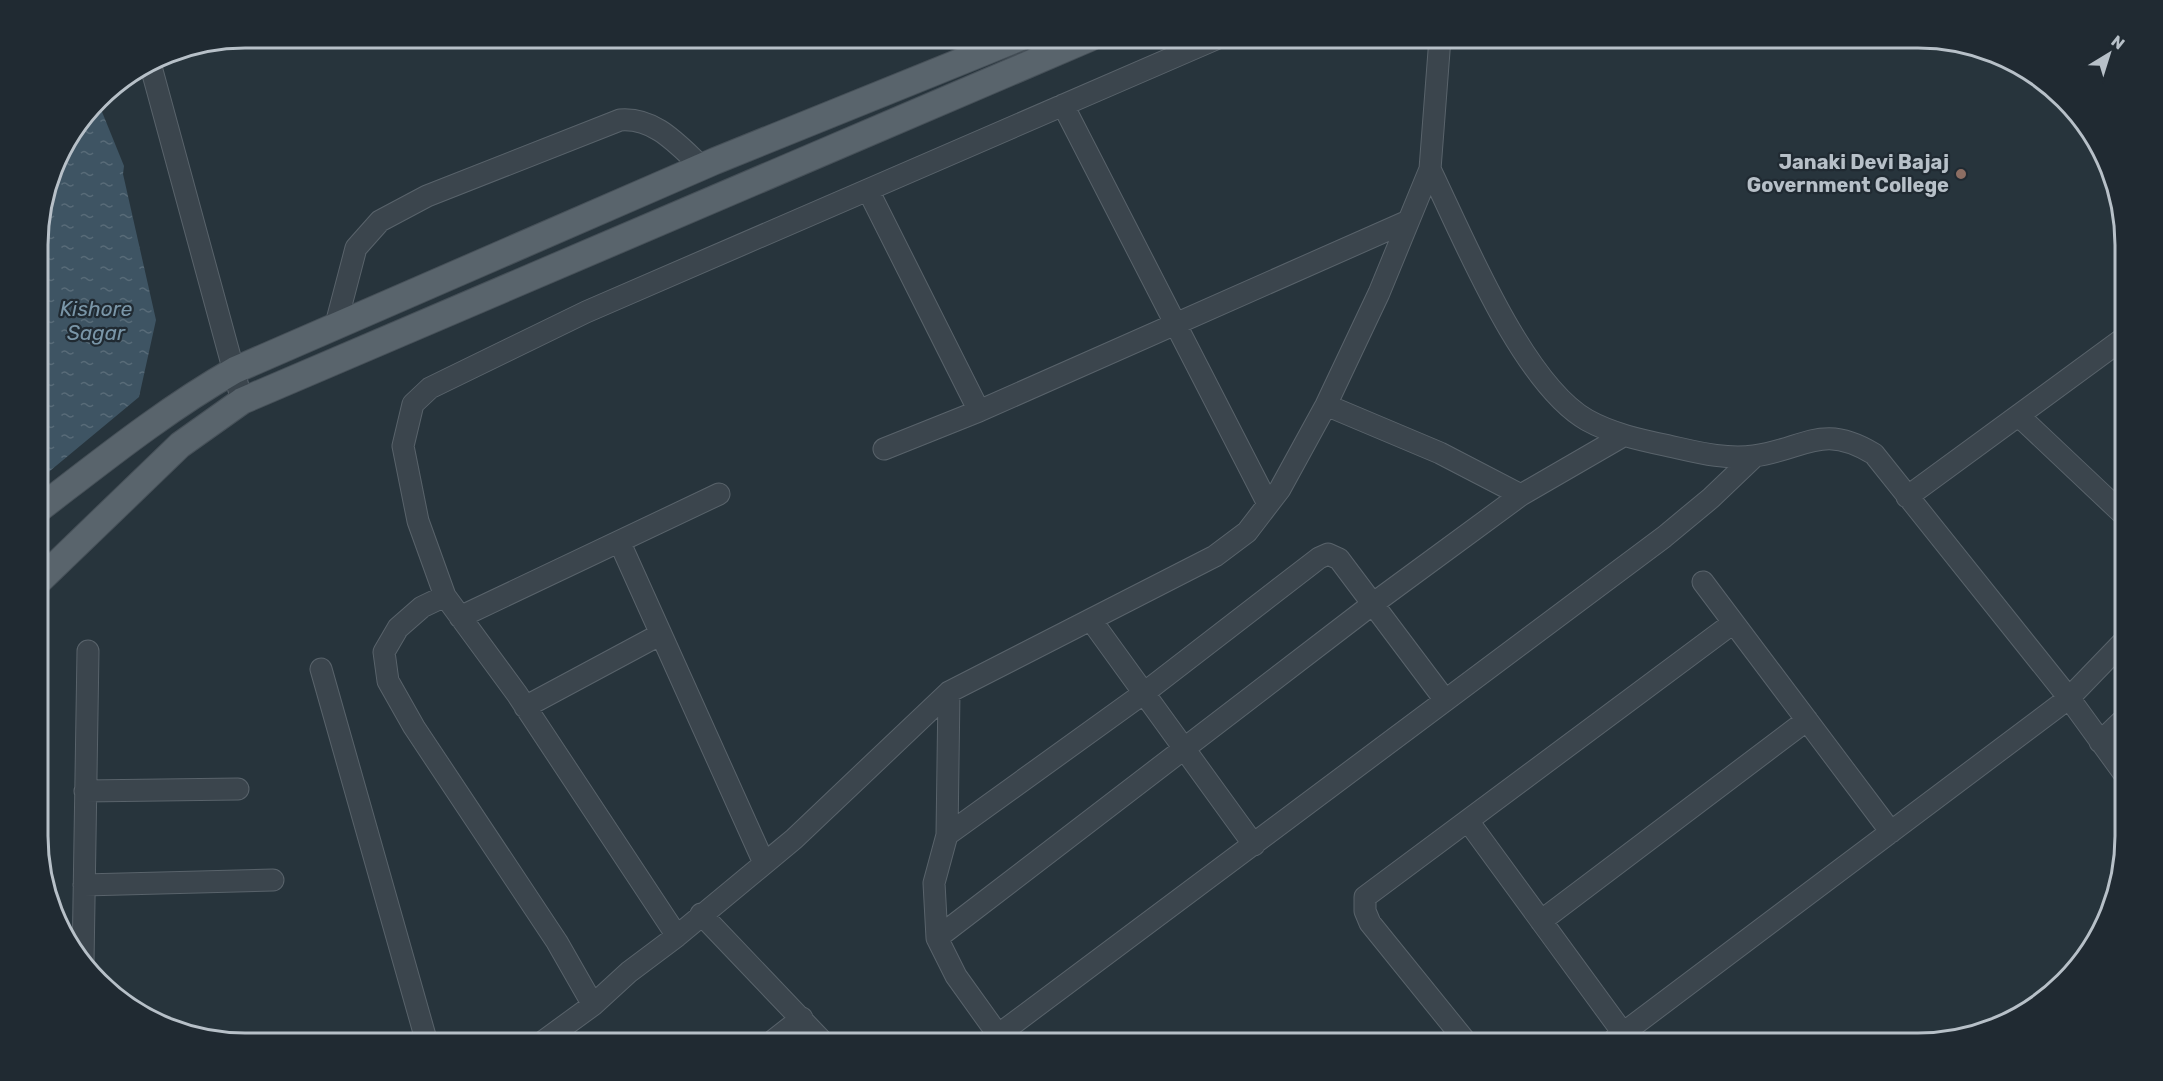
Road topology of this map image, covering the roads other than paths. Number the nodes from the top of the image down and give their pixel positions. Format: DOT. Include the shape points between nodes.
graph roads {
  1 [pos="994,48"];
  2 [pos="1067,48"];
  3 [pos="1195,48"];
  4 [pos="1439,48"];
  5 [pos="152,71"];
  6 [pos="1063,105"];
  7 [pos="702,167"];
  8 [pos="1430,169"];
  9 [pos="868,190"];
  10 [pos="1408,221"];
  11 [pos="1174,324"];
  12 [pos="335,328"];
  13 [pos="2115,345"];
  14 [pos="235,370"];
  15 [pos="242,401"];
  16 [pos="1326,405"];
  17 [pos="979,411"];
  18 [pos="2019,416"];
  19 [pos="1623,436"];
  20 [pos="884,449"];
  21 [pos="1755,456"];
  22 [pos="719,494"];
  23 [pos="1521,495"];
  24 [pos="1907,497"];
  25 [pos="48,502"];
  26 [pos="1268,504"];
  27 [pos="2115,507"];
  28 [pos="620,543"];
  29 [pos="48,572"];
  30 [pos="1703,582"];
  31 [pos="445,596"];
  32 [pos="1374,603"];
  33 [pos="460,618"];
  34 [pos="1091,620"];
  35 [pos="1733,623"];
  36 [pos="662,634"];
  37 [pos="2115,650"];
  38 [pos="88,651"];
  39 [pos="321,669"];
  40 [pos="950,692"];
  41 [pos="1144,693"];
  42 [pos="2069,698"];
  43 [pos="1445,700"];
  44 [pos="525,707"];
  45 [pos="1807,720"];
  46 [pos="2115,728"];
  47 [pos="2100,742"];
  48 [pos="1185,750"];
  49 [pos="2115,762"];
  50 [pos="238,789"];
  51 [pos="86,791"];
  52 [pos="1468,821"];
  53 [pos="1891,832"];
  54 [pos="947,835"];
  55 [pos="1254,844"];
  56 [pos="764,863"];
  57 [pos="273,880"];
  58 [pos="84,885"];
  59 [pos="701,914"];
  60 [pos="1541,921"];
  61 [pos="677,936"];
  62 [pos="937,938"];
  63 [pos="82,946"];
  64 [pos="593,1005"];
  65 [pos="802,1018"];
  66 [pos="425,1033"];
  67 [pos="555,1033"];
  68 [pos="783,1033"];
  69 [pos="815,1033"];
  70 [pos="997,1033"];
  71 [pos="1009,1033"];
  72 [pos="1459,1033"];
  73 [pos="1613,1033"];
  74 [pos="1623,1033"];
  1 -- 7 [label="main road"];
  2 -- 15 [label="main road"];
  3 -- 6 [label="street"];
  4 -- 8 [label="street"];
  5 -- 14 [label="street"];
  6 -- 9 [label="street"];
  6 -- 11 [label="street"];
  7 -- 12 [label="main road"];
  7 -- 12 [label="street" via="663,132 637,119 620,120 427,196 380,221 356,248"];
  8 -- 10 [label="street"];
  8 -- 19 [label="street" via="1530,364 1586,420"];
  9 -- 17 [label="street"];
  9 -- 31 [label="street" via="586,312 430,388 413,404 403,446 418,521"];
  10 -- 11 [label="street"];
  10 -- 16 [label="street"];
  11 -- 17 [label="street"];
  11 -- 26 [label="street"];
  12 -- 14 [label="main road"];
  13 -- 18 [label="street"];
  14 -- 15 [label="street"];
  14 -- 25 [label="main road" via="191,396"];
  15 -- 29 [label="main road" via="180,445"];
  16 -- 23 [label="street" via="1440,453"];
  16 -- 26 [label="street" via="1281,489"];
  17 -- 20 [label="street"];
  18 -- 24 [label="street"];
  18 -- 27 [label="street"];
  19 -- 21 [label="street" via="1726,457"];
  19 -- 23 [label="street"];
  21 -- 24 [label="street" via="1820,437 1853,441 1874,454"];
  21 -- 43 [label="street" via="1664,537"];
  22 -- 28 [label="street"];
  23 -- 32 [label="street"];
  24 -- 42 [label="street"];
  26 -- 34 [label="street" via="1247,532 1215,556"];
  28 -- 33 [label="street"];
  28 -- 36 [label="street"];
  30 -- 35 [label="street"];
  31 -- 33 [label="street"];
  31 -- 64 [label="street" via="422,607 398,628 384,652 388,681 414,727 557,942"];
  32 -- 41 [label="street" via="1340,559 1328,554"];
  32 -- 43 [label="street"];
  32 -- 48 [label="street"];
  33 -- 44 [label="street"];
  34 -- 40 [label="street"];
  34 -- 41 [label="street"];
  35 -- 45 [label="street"];
  35 -- 52 [label="street"];
  36 -- 44 [label="street"];
  36 -- 56 [label="street"];
  37 -- 42 [label="street"];
  38 -- 51 [label="street"];
  39 -- 66 [label="street"];
  40 -- 54 [label="street"];
  40 -- 56 [label="street"];
  41 -- 48 [label="street"];
  41 -- 54 [label="street"];
  42 -- 47 [label="street"];
  42 -- 53 [label="street"];
  43 -- 55 [label="street"];
  44 -- 61 [label="street"];
  45 -- 53 [label="street"];
  45 -- 60 [label="street"];
  46 -- 47 [label="street"];
  47 -- 49 [label="street"];
  48 -- 55 [label="street"];
  48 -- 62 [label="street"];
  50 -- 51 [label="street"];
  51 -- 58 [label="street"];
  52 -- 60 [label="street"];
  52 -- 72 [label="street" via="1365,897 1370,923"];
  53 -- 74 [label="street"];
  54 -- 62 [label="street" via="934,884"];
  55 -- 71 [label="street"];
  56 -- 59 [label="street"];
  57 -- 58 [label="street"];
  58 -- 63 [label="street"];
  59 -- 61 [label="street"];
  59 -- 65 [label="street"];
  60 -- 73 [label="street"];
  61 -- 64 [label="street"];
  62 -- 70 [label="street" via="956,976"];
  64 -- 67 [label="street"];
  65 -- 68 [label="street"];
  65 -- 69 [label="street"];
}
